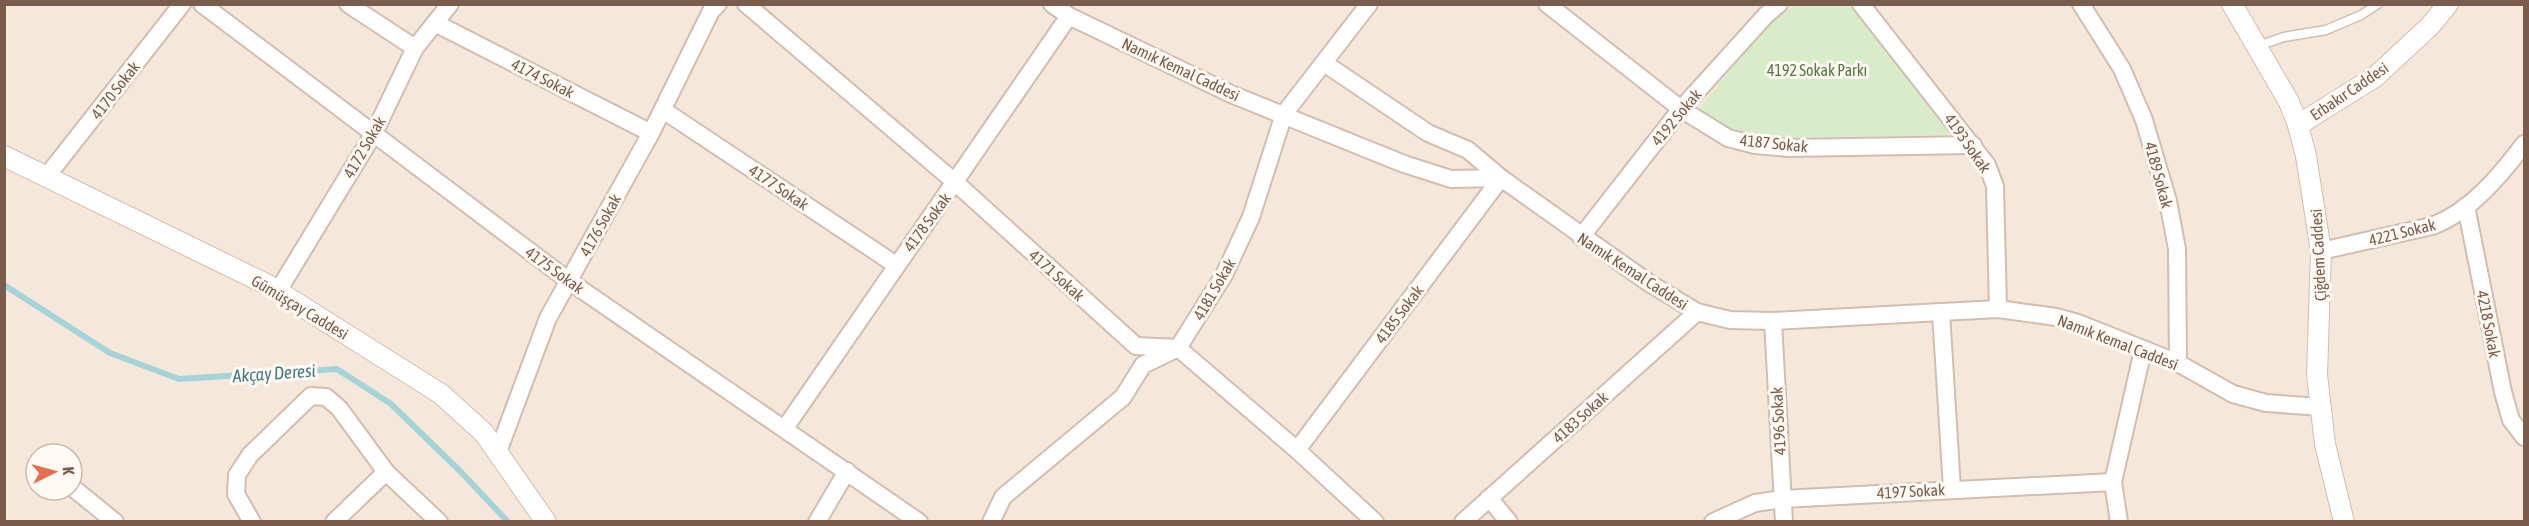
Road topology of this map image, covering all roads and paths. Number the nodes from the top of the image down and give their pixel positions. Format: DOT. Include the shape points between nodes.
graph roads {
  1 [pos="182,4"];
  2 [pos="201,4"];
  3 [pos="348,4"];
  4 [pos="450,4"];
  5 [pos="718,4"];
  6 [pos="746,4"];
  7 [pos="1052,4"];
  8 [pos="1369,4"];
  9 [pos="1547,4"];
  10 [pos="1779,4"];
  11 [pos="1861,4"];
  12 [pos="2232,4"];
  13 [pos="2378,4"];
  14 [pos="2448,4"];
  15 [pos="2085,6"];
  16 [pos="1069,16"];
  17 [pos="435,23"];
  18 [pos="2257,46"];
  19 [pos="416,48"];
  20 [pos="1324,63"];
  21 [pos="1681,109"];
  22 [pos="663,110"];
  23 [pos="1284,114"];
  24 [pos="2298,125"];
  25 [pos="374,133"];
  26 [pos="651,133"];
  27 [pos="1973,145"];
  28 [pos="2523,150"];
  29 [pos="4,156"];
  30 [pos="47,176"];
  31 [pos="1501,178"];
  32 [pos="956,183"];
  33 [pos="2466,206"];
  34 [pos="1581,237"];
  35 [pos="2321,251"];
  36 [pos="896,265"];
  37 [pos="569,281"];
  38 [pos="278,291"];
  39 [pos="1998,309"];
  40 [pos="1697,312"];
  41 [pos="1941,312"];
  42 [pos="1773,321"];
  43 [pos="1178,348"];
  44 [pos="2144,350"];
  45 [pos="2178,363"];
  46 [pos="2321,407"];
  47 [pos="785,428"];
  48 [pos="2524,437"];
  49 [pos="1297,450"];
  50 [pos="498,452"];
  51 [pos="847,471"];
  52 [pos="386,472"];
  53 [pos="2113,482"];
  54 [pos="1952,489"];
  55 [pos="84,497"];
  56 [pos="1489,498"];
  57 [pos="1782,499"];
  58 [pos="115,522"];
  59 [pos="252,522"];
  60 [pos="334,522"];
  61 [pos="439,522"];
  62 [pos="546,522"];
  63 [pos="817,522"];
  64 [pos="919,522"];
  65 [pos="991,522"];
  66 [pos="1375,522"];
  67 [pos="1463,522"];
  68 [pos="1509,522"];
  69 [pos="1713,522"];
  70 [pos="1784,522"];
  71 [pos="2119,522"];
  72 [pos="2344,522"];
  1 -- 30 [label="street, 4170 Sokak"];
  2 -- 25 [label="street, 4175 Sokak"];
  3 -- 19 [label="street"];
  4 -- 17 [label="street, 4172 Sokak"];
  5 -- 22 [label="street, 4176 Sokak"];
  6 -- 32 [label="street, 4171 Sokak"];
  7 -- 16 [label="street, Namık Kemal Caddesi"];
  8 -- 20 [label="street, 4181 Sokak"];
  9 -- 21 [label="street, 4187 Sokak"];
  10 -- 21 [label="street, 4192 Sokak"];
  11 -- 27 [label="street, 4193 Sokak"];
  12 -- 18 [label="street, Çiğdem Caddesi"];
  13 -- 18 [label="lane" via="2326,30"];
  14 -- 24 [label="street, Erbakır Caddesi" via="2375,77"];
  15 -- 45 [label="street, 4189 Sokak" via="2122,69 2144,120 2168,201 2177,249"];
  16 -- 23 [label="street, Namık Kemal Caddesi" via="1231,94"];
  16 -- 32 [label="street, 4178 Sokak"];
  17 -- 19 [label="street, 4172 Sokak"];
  17 -- 26 [label="street, 4174 Sokak"];
  18 -- 24 [label="street, Çiğdem Caddesi"];
  19 -- 25 [label="street, 4172 Sokak"];
  20 -- 23 [label="street, 4181 Sokak"];
  20 -- 31 [label="street" via="1428,133 1468,150"];
  21 -- 27 [label="street, 4187 Sokak" via="1728,138 1755,145"];
  21 -- 34 [label="street, 4192 Sokak"];
  22 -- 26 [label="street, 4176 Sokak"];
  22 -- 36 [label="street, 4177 Sokak"];
  23 -- 31 [label="street, Namık Kemal Caddesi" via="1404,164 1451,179"];
  23 -- 43 [label="street, 4181 Sokak" via="1251,217 1224,276"];
  24 -- 35 [label="street, Çiğdem Caddesi"];
  25 -- 37 [label="street, 4175 Sokak"];
  25 -- 38 [label="street, 4172 Sokak"];
  26 -- 37 [label="street, 4176 Sokak"];
  27 -- 39 [label="street, 4193 Sokak" via="1995,186"];
  28 -- 33 [label="street, 4221 Sokak"];
  29 -- 30 [label="street, Gümüşçay Caddesi"];
  30 -- 38 [label="street, Gümüşçay Caddesi"];
  31 -- 34 [label="street, Namık Kemal Caddesi"];
  31 -- 49 [label="street, 4185 Sokak"];
  32 -- 36 [label="street, 4178 Sokak"];
  32 -- 43 [label="street, 4171 Sokak" via="1136,346"];
  33 -- 35 [label="street, 4221 Sokak" via="2432,226"];
  33 -- 48 [label="street, 4218 Sokak" via="2503,392 2511,420"];
  34 -- 40 [label="street, Namık Kemal Caddesi"];
  35 -- 46 [label="street, Çiğdem Caddesi"];
  36 -- 47 [label="street, 4178 Sokak"];
  37 -- 47 [label="street, 4175 Sokak"];
  37 -- 50 [label="street, 4176 Sokak" via="548,318"];
  38 -- 50 [label="street, Gümüşçay Caddesi" via="441,394 484,433"];
  39 -- 41 [label="street, Namık Kemal Caddesi"];
  39 -- 44 [label="street, Namık Kemal Caddesi" via="2078,323"];
  40 -- 42 [label="street, Namık Kemal Caddesi" via="1730,320"];
  40 -- 56 [label="street, 4183 Sokak"];
  41 -- 42 [label="street, Namık Kemal Caddesi"];
  41 -- 54 [label="street"];
  42 -- 57 [label="street, 4196 Sokak"];
  43 -- 49 [label="street"];
  43 -- 65 [label="street" via="1143,365 1123,397 1003,497"];
  44 -- 45 [label="street, Namık Kemal Caddesi"];
  44 -- 53 [label="street"];
  45 -- 46 [label="street, Namık Kemal Caddesi" via="2233,394 2266,403"];
  46 -- 72 [label="street, Çiğdem Caddesi" via="2325,444"];
  47 -- 51 [label="street, 4175 Sokak"];
  49 -- 66 [label="street"];
  50 -- 62 [label="street, Gümüşçay Caddesi"];
  51 -- 63 [label="street"];
  51 -- 64 [label="street, 4175 Sokak"];
  52 -- 59 [label="street" via="339,408 326,397 311,396 250,455 237,475 236,494"];
  52 -- 60 [label="street"];
  52 -- 61 [label="street"];
  53 -- 54 [label="street, 4197 Sokak"];
  53 -- 71 [label="street"];
  54 -- 57 [label="street, 4197 Sokak"];
  55 -- 58 [label="street"];
  56 -- 67 [label="street, 4183 Sokak"];
  56 -- 68 [label="street"];
  57 -- 69 [label="street, 4197 Sokak" via="1755,503"];
  57 -- 70 [label="street, 4196 Sokak"];
}
